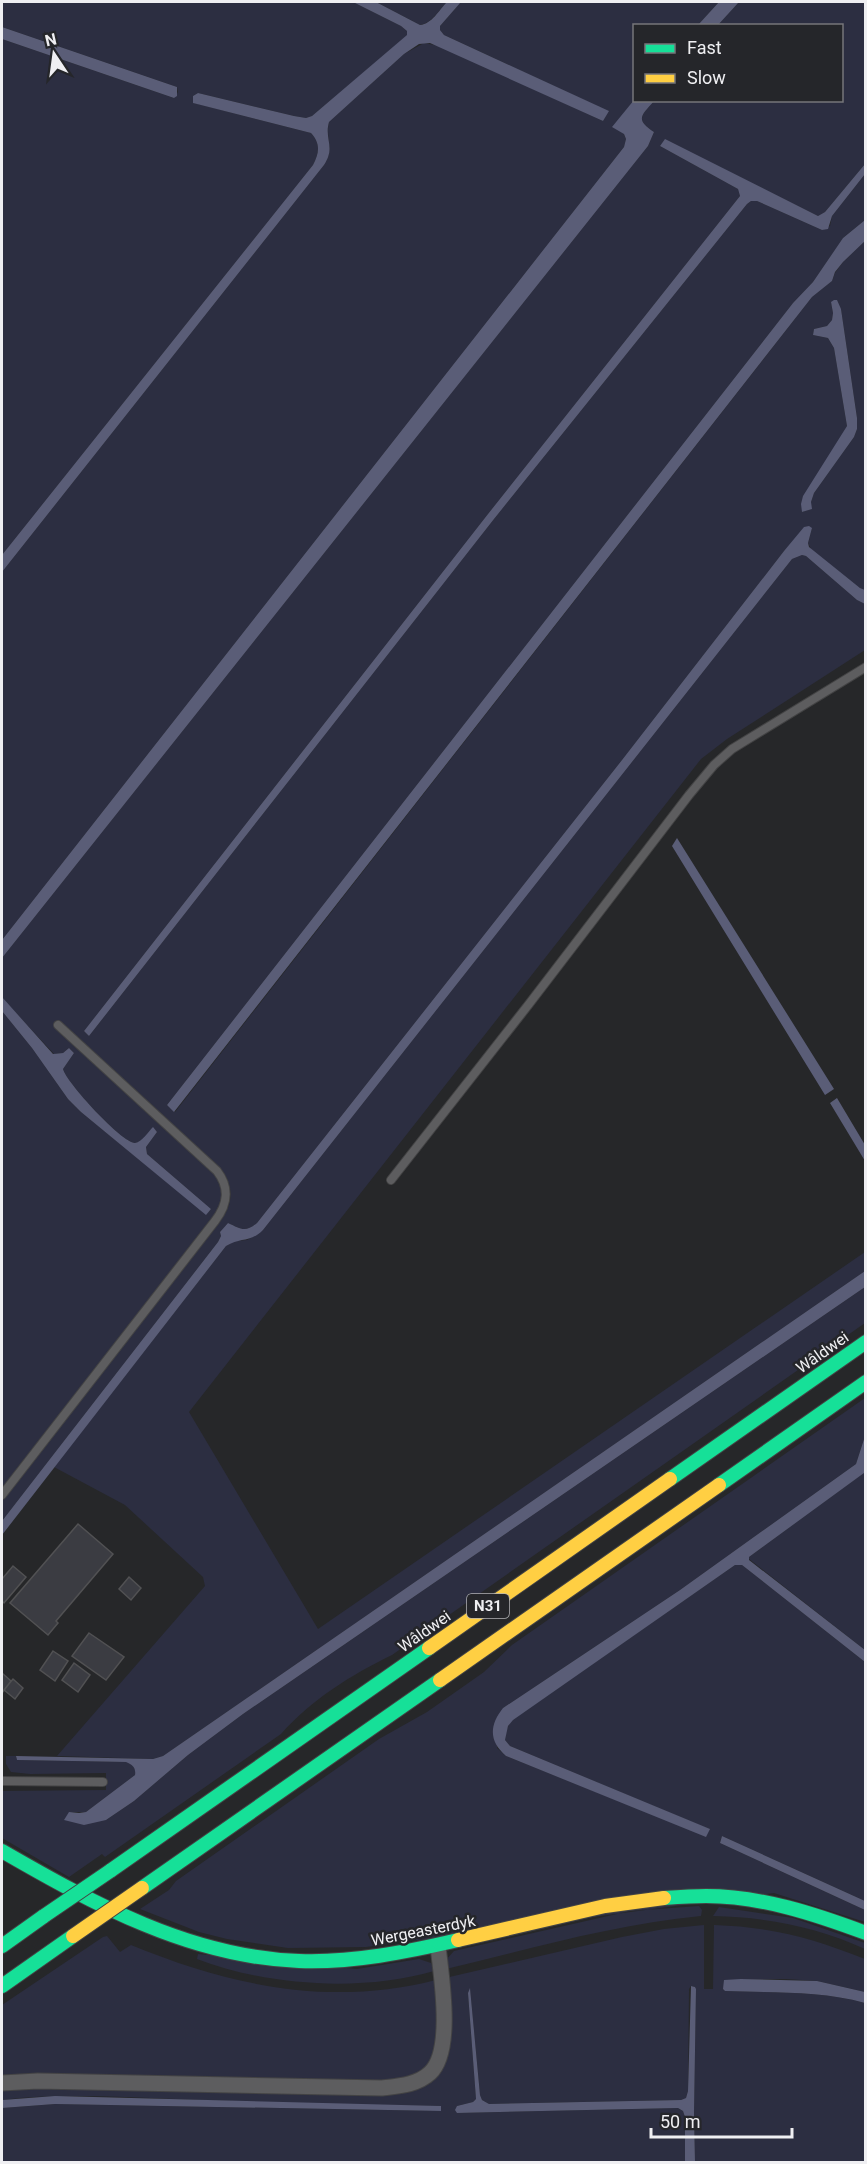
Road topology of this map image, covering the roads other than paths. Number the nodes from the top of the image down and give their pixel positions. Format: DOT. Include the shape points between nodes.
graph roads {
  1 [pos="866,668"];
  2 [pos="58,1024"];
  3 [pos="391,1180"];
  4 [pos="866,1342"];
  5 [pos="866,1382"];
  6 [pos="2,1495"];
  7 [pos="2,1781"];
  8 [pos="103,1782"];
  9 [pos="2,1851"];
  10 [pos="866,1933"];
  11 [pos="2,1946"];
  12 [pos="438,1946"];
  13 [pos="2,1986"];
  14 [pos="2,2083"];
  1 -- 3 [label="lane" via="732,749 714,765"];
  2 -- 6 [label="lane" via="218,1171 227,1198 222,1212"];
  4 -- 11 [label="main road, Wâldwei / N31, bridge"];
  5 -- 13 [label="main road, N31, bridge"];
  7 -- 8 [label="lane"];
  9 -- 12 [label="main road, Wergeasterdyk" via="135,1922 205,1947 248,1957 345,1960"];
  10 -- 12 [label="main road, Wergeasterdyk" via="818,1915 709,1896 613,1905"];
  12 -- 14 [label="street" via="443,2016 441,2054 432,2071 406,2085 382,2088"];
}
